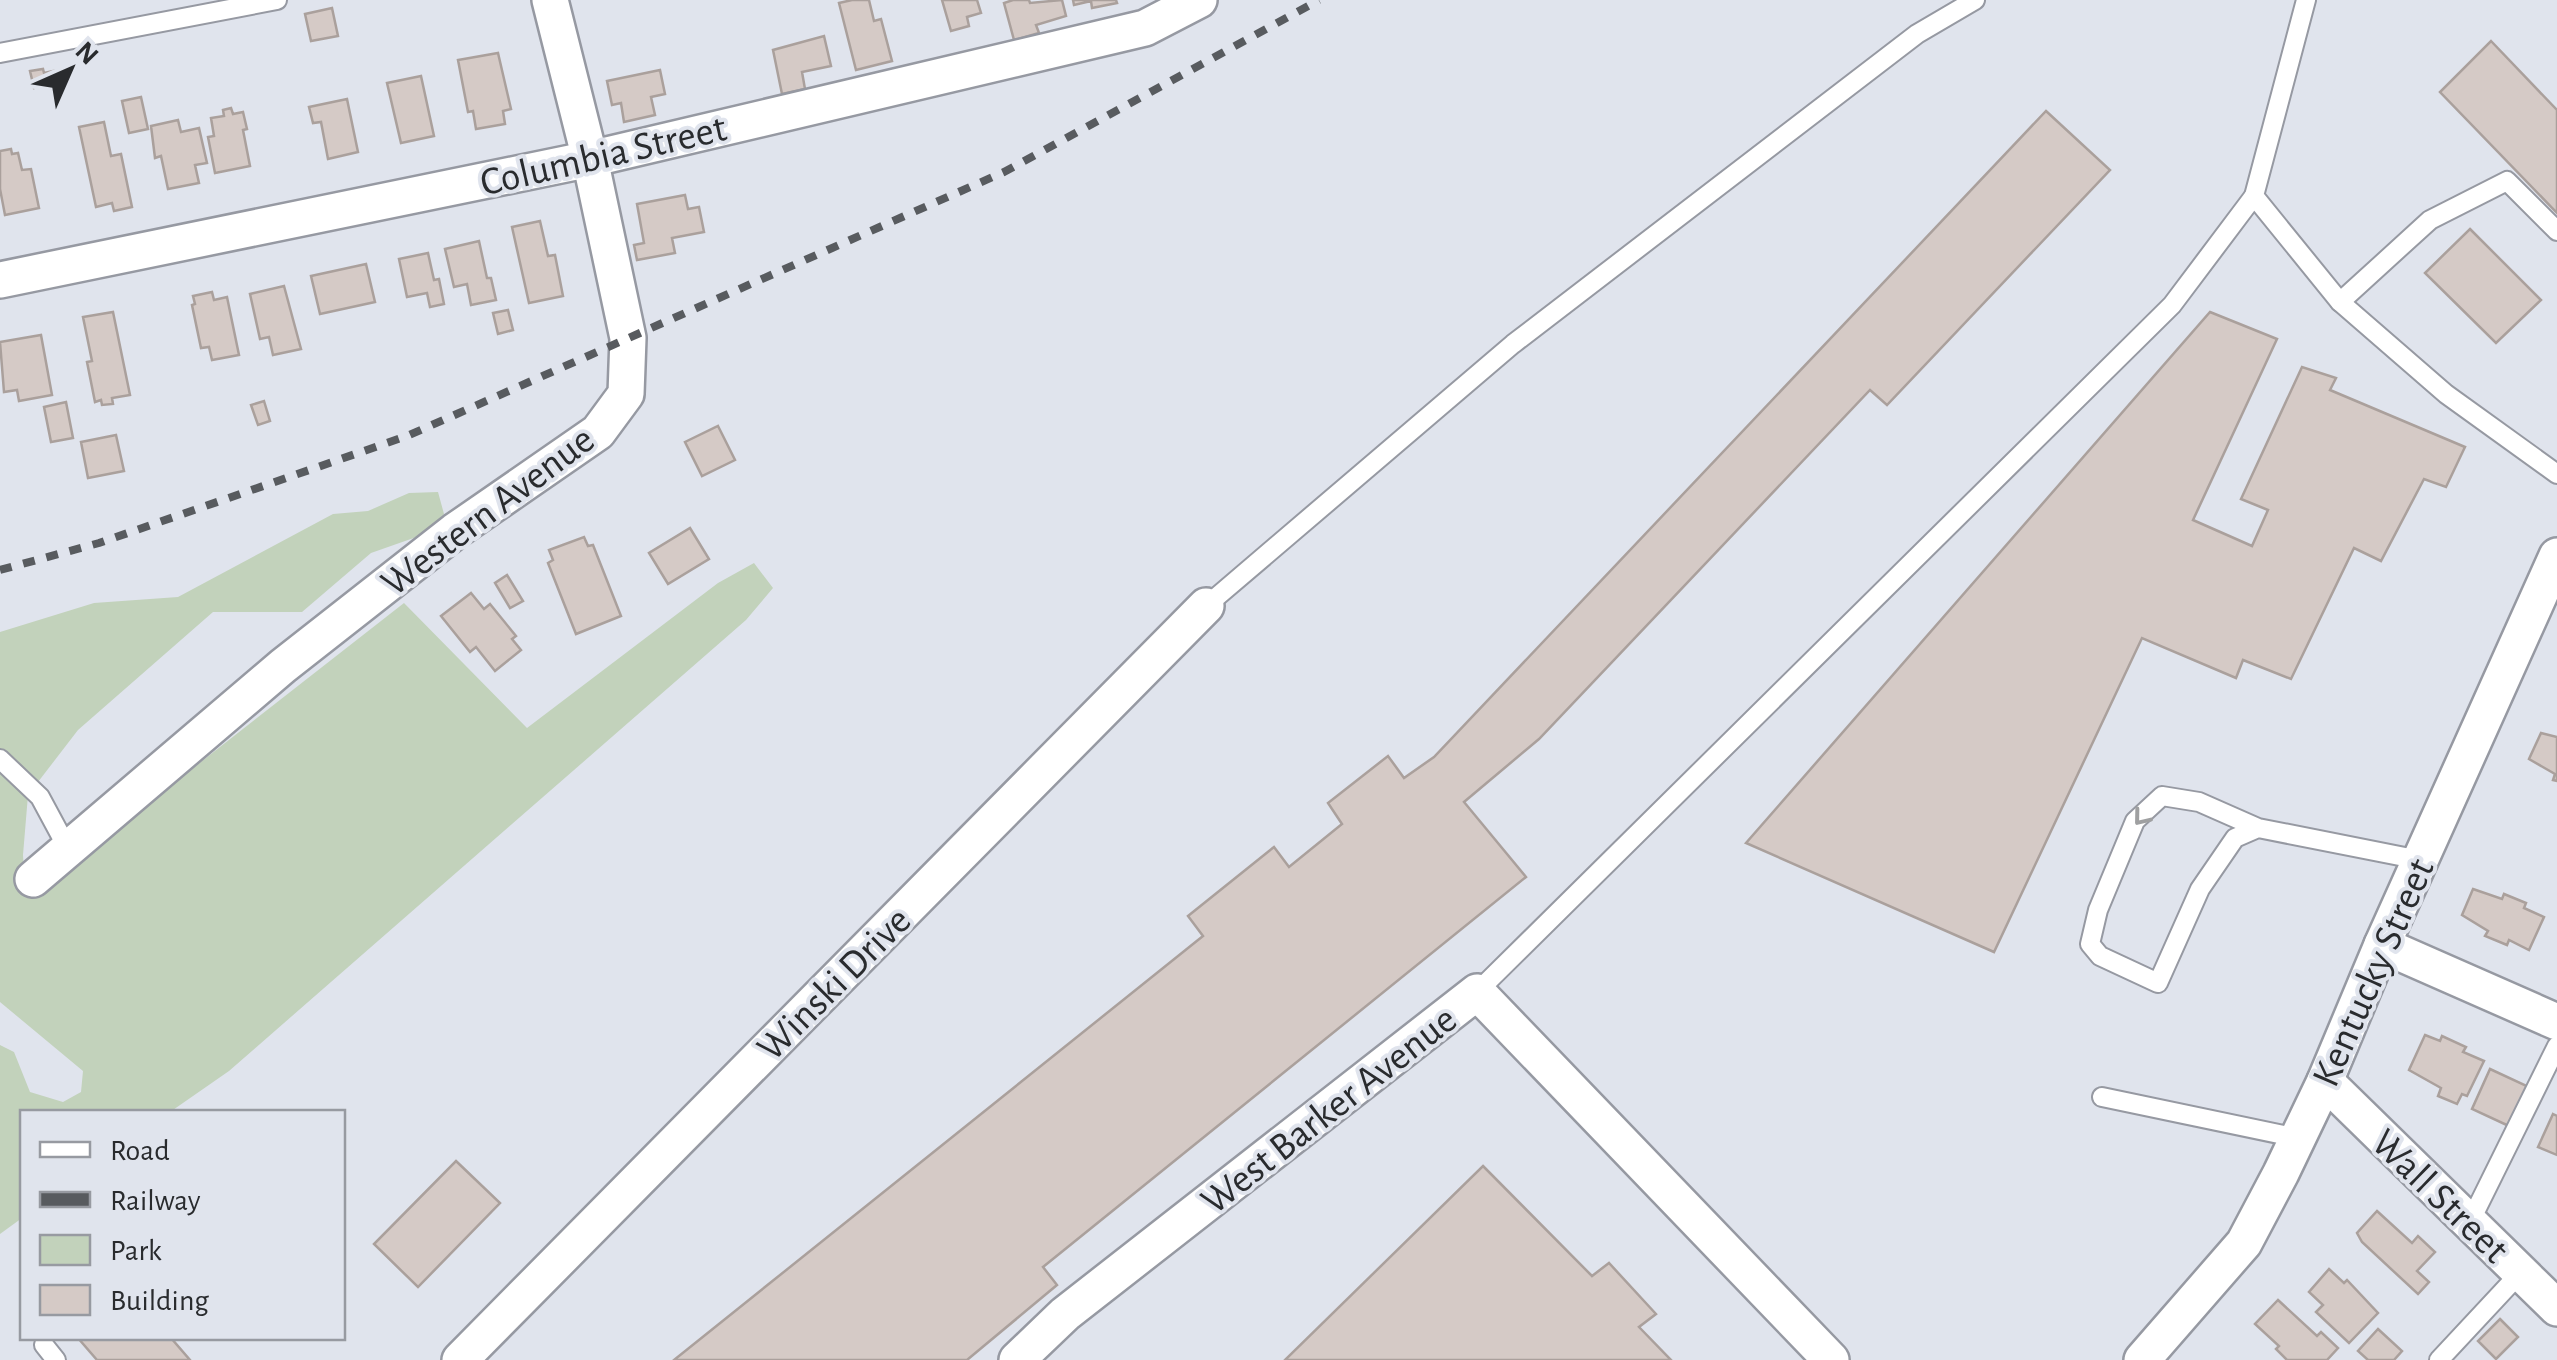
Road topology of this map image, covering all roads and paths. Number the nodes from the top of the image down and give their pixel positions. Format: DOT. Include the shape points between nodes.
graph roads {
  1 [pos="278,0"];
  2 [pos="550,0"];
  3 [pos="1199,0"];
  4 [pos="1974,0"];
  5 [pos="2306,0"];
  6 [pos="0,53"];
  7 [pos="590,159"];
  8 [pos="2254,196"];
  9 [pos="2557,230"];
  10 [pos="0,280"];
  11 [pos="2340,302"];
  12 [pos="2557,474"];
  13 [pos="2554,570"];
  14 [pos="1206,606"];
  15 [pos="0,760"];
  16 [pos="2258,828"];
  17 [pos="68,849"];
  18 [pos="2420,860"];
  19 [pos="33,879"];
  20 [pos="2382,945"];
  21 [pos="1477,992"];
  22 [pos="2557,1022"];
  23 [pos="2557,1046"];
  24 [pos="2325,1082"];
  25 [pos="2102,1098"];
  26 [pos="2298,1138"];
  27 [pos="2470,1222"];
  28 [pos="2520,1272"];
  29 [pos="2557,1308"];
  30 [pos="460,1360"];
  31 [pos="1016,1360"];
  32 [pos="1832,1360"];
  33 [pos="2142,1360"];
  34 [pos="2439,1360"];
  1 -- 6 [label="lane"];
  2 -- 7 [label="street, Western Avenue"];
  3 -- 7 [label="street, Columbia Street" via="1144,28"];
  4 -- 14 [label="lane" via="1917,34 1512,344"];
  5 -- 8 [label="lane"];
  7 -- 10 [label="street, Columbia Street"];
  7 -- 17 [label="street, Western Avenue" via="628,338 626,394 598,432 455,531 283,666"];
  8 -- 11 [label="lane"];
  8 -- 21 [label="lane" via="2172,305"];
  9 -- 11 [label="lane" via="2507,182 2430,220"];
  11 -- 12 [label="lane" via="2446,394"];
  13 -- 18 [label="street, Kentucky Street"];
  14 -- 30 [label="street, Winski Drive"];
  15 -- 17 [label="lane" via="40,797"];
  16 -- 16 [label="lane, one-way" via="2200,802 2162,796 2135,821 2090,944 2100,956 2158,983 2200,889 2235,838"];
  16 -- 18 [label="lane"];
  17 -- 19 [label="street, Western Avenue"];
  18 -- 20 [label="street, Kentucky Street"];
  20 -- 22 [label="street"];
  20 -- 24 [label="street, Kentucky Street"];
  21 -- 31 [label="street, West Barker Avenue" via="1065,1314"];
  21 -- 32 [label="street, West Barker Avenue"];
  23 -- 27 [label="lane"];
  24 -- 26 [label="street, Kentucky Street"];
  24 -- 27 [label="street, Wall Street"];
  25 -- 26 [label="lane"];
  26 -- 33 [label="street, Kentucky Street" via="2244,1243"];
  27 -- 28 [label="street, Wall Street"];
  28 -- 29 [label="street, Wall Street"];
  28 -- 34 [label="lane"];
}
